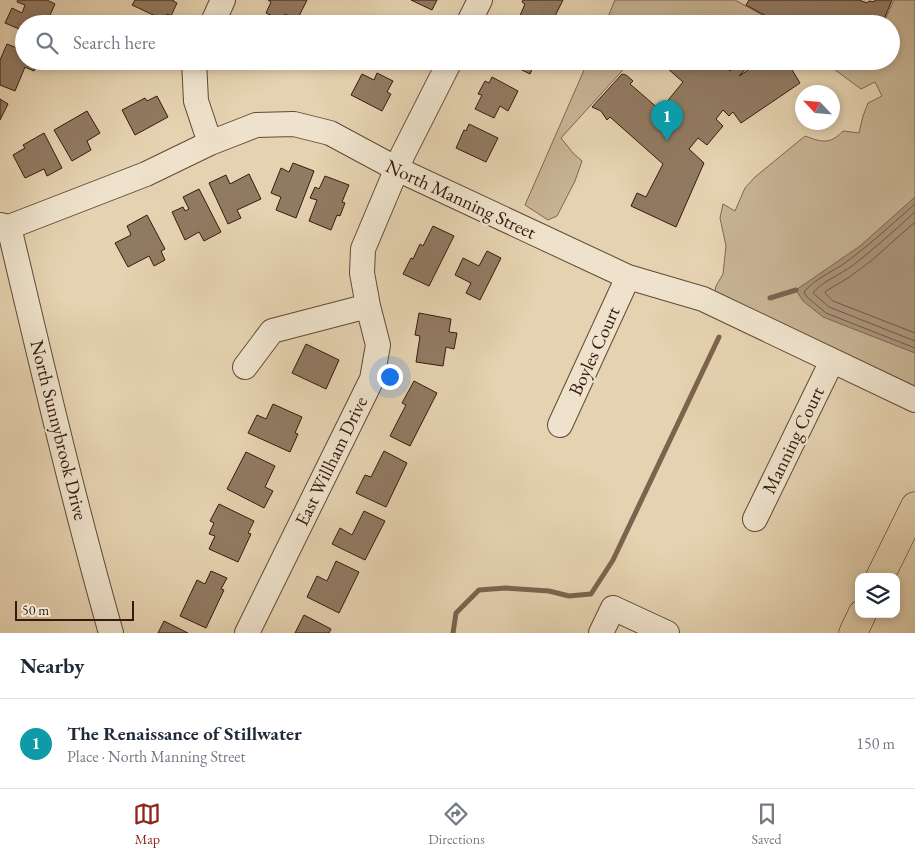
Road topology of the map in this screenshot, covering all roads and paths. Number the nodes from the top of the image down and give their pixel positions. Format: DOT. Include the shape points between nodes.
graph roads {
  1 [pos="223,0"];
  2 [pos="480,0"];
  3 [pos="216,15"];
  4 [pos="472,15"];
  5 [pos="194,70"];
  6 [pos="446,70"];
  7 [pos="210,143"];
  8 [pos="397,170"];
  9 [pos="4,226"];
  10 [pos="628,277"];
  11 [pos="368,306"];
  12 [pos="832,360"];
  13 [pos="245,367"];
  14 [pos="915,400"];
  15 [pos="560,426"];
  16 [pos="915,506"];
  17 [pos="754,519"];
  18 [pos="882,573"];
  19 [pos="860,618"];
  20 [pos="111,633"];
  21 [pos="247,633"];
  22 [pos="601,633"];
  23 [pos="667,633"];
  24 [pos="853,633"];
  1 -- 3 [label="street"];
  2 -- 4 [label="street"];
  5 -- 7 [label="street" via="196,101"];
  6 -- 8 [label="street, East Willham Drive"];
  7 -- 8 [label="street, North Manning Street" via="256,125 294,124 330,133"];
  7 -- 9 [label="street, North Manning Street" via="146,174"];
  8 -- 10 [label="street, North Manning Street"];
  8 -- 11 [label="street, East Willham Drive" via="363,249 362,274"];
  9 -- 20 [label="street, North Sunnybrook Drive"];
  10 -- 12 [label="street, North Manning Street" via="703,299"];
  10 -- 15 [label="street, Boyles Court"];
  11 -- 13 [label="street" via="272,331"];
  11 -- 21 [label="street, East Willham Drive" via="378,344 372,379"];
  12 -- 14 [label="street, North Manning Street"];
  12 -- 17 [label="street, Manning Court"];
  16 -- 18 [label="main road"];
  19 -- 24 [label="main road"];
  22 -- 23 [label="street" via="613,608"];
}
